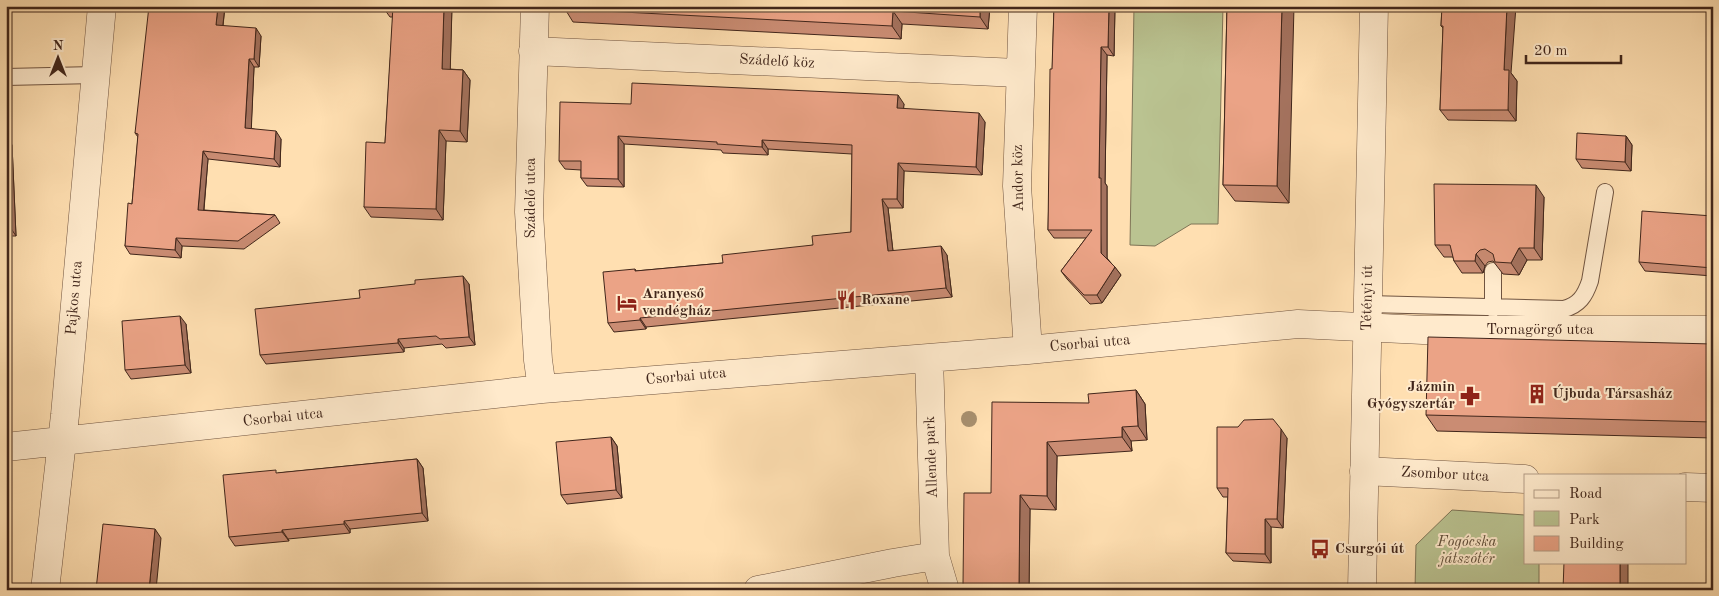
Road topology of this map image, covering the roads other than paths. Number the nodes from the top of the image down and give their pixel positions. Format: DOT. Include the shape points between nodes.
graph roads {
  1 [pos="102,6"];
  2 [pos="535,6"];
  3 [pos="1023,6"];
  4 [pos="1374,6"];
  5 [pos="533,51"];
  6 [pos="1020,73"];
  7 [pos="95,74"];
  8 [pos="6,77"];
  9 [pos="1605,192"];
  10 [pos="1493,271"];
  11 [pos="1494,308"];
  12 [pos="1367,315"];
  13 [pos="1713,330"];
  14 [pos="1028,350"];
  15 [pos="929,358"];
  16 [pos="542,389"];
  17 [pos="62,441"];
  18 [pos="6,447"];
  19 [pos="1364,471"];
  20 [pos="1524,479"];
  21 [pos="1686,487"];
  22 [pos="1713,488"];
  23 [pos="935,556"];
  24 [pos="45,590"];
  25 [pos="758,590"];
  26 [pos="945,590"];
  27 [pos="1362,590"];
  1 -- 7 [label="street, Pajkos utca"];
  2 -- 5 [label="street, Szádelő utca"];
  3 -- 6 [label="street, Andor köz"];
  4 -- 12 [label="street, Tétényi út"];
  5 -- 6 [label="street, Szádelő köz"];
  5 -- 16 [label="street, Szádelő utca" via="529,212"];
  6 -- 14 [label="street, Andor köz" via="1017,186"];
  7 -- 8 [label="lane"];
  7 -- 17 [label="street, Pajkos utca"];
  9 -- 11 [label="lane" via="1590,281 1580,301 1564,309"];
  10 -- 11 [label="lane"];
  11 -- 12 [label="lane"];
  12 -- 13 [label="street, Tornagörgő utca" via="1423,330"];
  12 -- 14 [label="street, Csorbai utca"];
  12 -- 19 [label="street, Tétényi út"];
  14 -- 15 [label="street, Csorbai utca"];
  15 -- 16 [label="street, Csorbai utca"];
  15 -- 23 [label="street, Allende park"];
  16 -- 17 [label="street, Csorbai utca"];
  17 -- 18 [label="street, Csorbai utca"];
  17 -- 24 [label="street, Pajkos utca"];
  19 -- 20 [label="street, Zsombor utca"];
  19 -- 27 [label="street, Tétényi út"];
  21 -- 22 [label="street"];
  23 -- 25 [label="street"];
  23 -- 26 [label="street, Allende park"];
}
